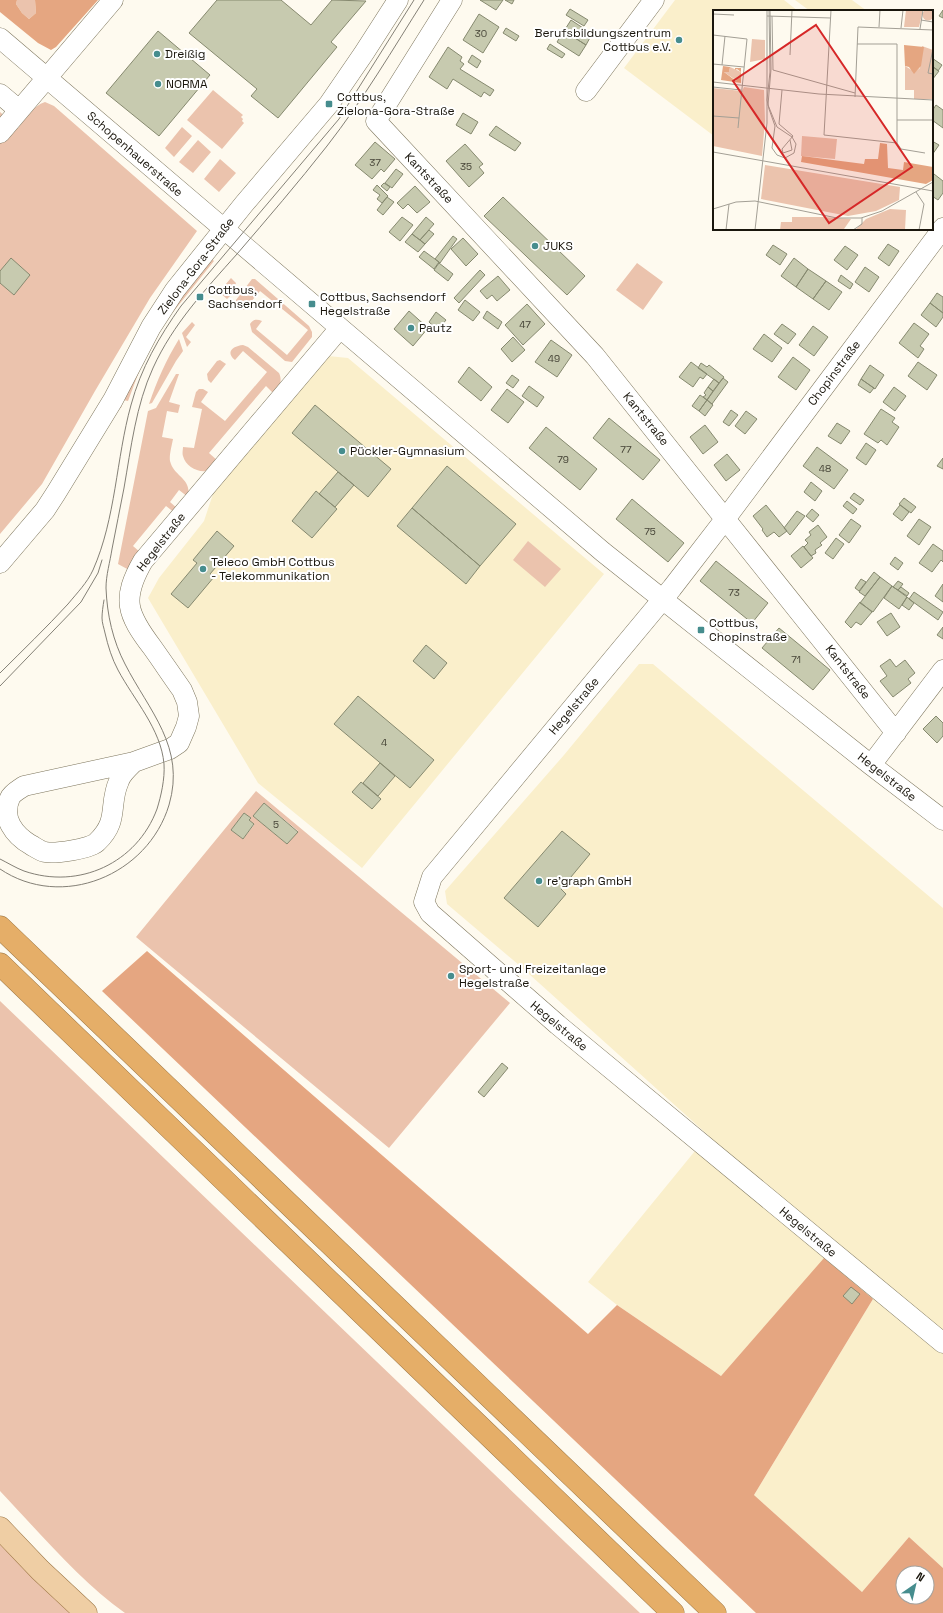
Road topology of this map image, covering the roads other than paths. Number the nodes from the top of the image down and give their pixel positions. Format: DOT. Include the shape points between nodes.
graph roads {
  1 [pos="112,0"];
  2 [pos="398,0"];
  3 [pos="452,0"];
  4 [pos="654,0"];
  5 [pos="0,38"];
  6 [pos="47,78"];
  7 [pos="586,91"];
  8 [pos="0,94"];
  9 [pos="19,110"];
  10 [pos="0,133"];
  11 [pos="943,228"];
  12 [pos="224,229"];
  13 [pos="340,328"];
  14 [pos="726,518"];
  15 [pos="0,563"];
  16 [pos="663,600"];
  17 [pos="943,670"];
  18 [pos="896,733"];
  19 [pos="134,762"];
  20 [pos="871,765"];
  21 [pos="943,820"];
  22 [pos="0,927"];
  23 [pos="0,964"];
  24 [pos="943,1343"];
  25 [pos="0,1528"];
  26 [pos="86,1613"];
  27 [pos="674,1613"];
  28 [pos="715,1613"];
  1 -- 6 [label="street"];
  2 -- 12 [label="street, Zielona-Gora-Straße" via="328,104"];
  3 -- 14 [label="street, Kantstraße" via="376,121 595,356"];
  4 -- 7 [label="street"];
  5 -- 6 [label="street, Schopenhauerstraße"];
  6 -- 9 [label="street"];
  6 -- 12 [label="street, Schopenhauerstraße"];
  8 -- 9 [label="street"];
  9 -- 10 [label="street"];
  11 -- 14 [label="street, Chopinstraße"];
  12 -- 13 [label="street, Hegelstraße"];
  12 -- 15 [label="street, Zielona-Gora-Straße" via="175,290 151,327 113,400 45,510"];
  13 -- 16 [label="street, Hegelstraße"];
  13 -- 19 [label="street, Hegelstraße" via="143,561 134,577 130,594 131,613 137,627 182,690 189,716 179,743"];
  14 -- 16 [label="street, Hegelstraße"];
  14 -- 18 [label="street, Kantstraße"];
  16 -- 20 [label="street, Hegelstraße"];
  16 -- 24 [label="street, Hegelstraße" via="432,877 424,902 430,913 558,1025"];
  17 -- 18 [label="street"];
  18 -- 20 [label="street"];
  19 -- 19 [label="street, Hegelstraße" via="24,786 11,797 6,814 12,829 24,841 44,852 81,849 96,844 107,831 114,815 114,798 119,780"];
  20 -- 21 [label="street, Hegelstraße"];
  22 -- 28 [label="highway"];
  23 -- 27 [label="highway"];
  25 -- 26 [label="main road"];
}
